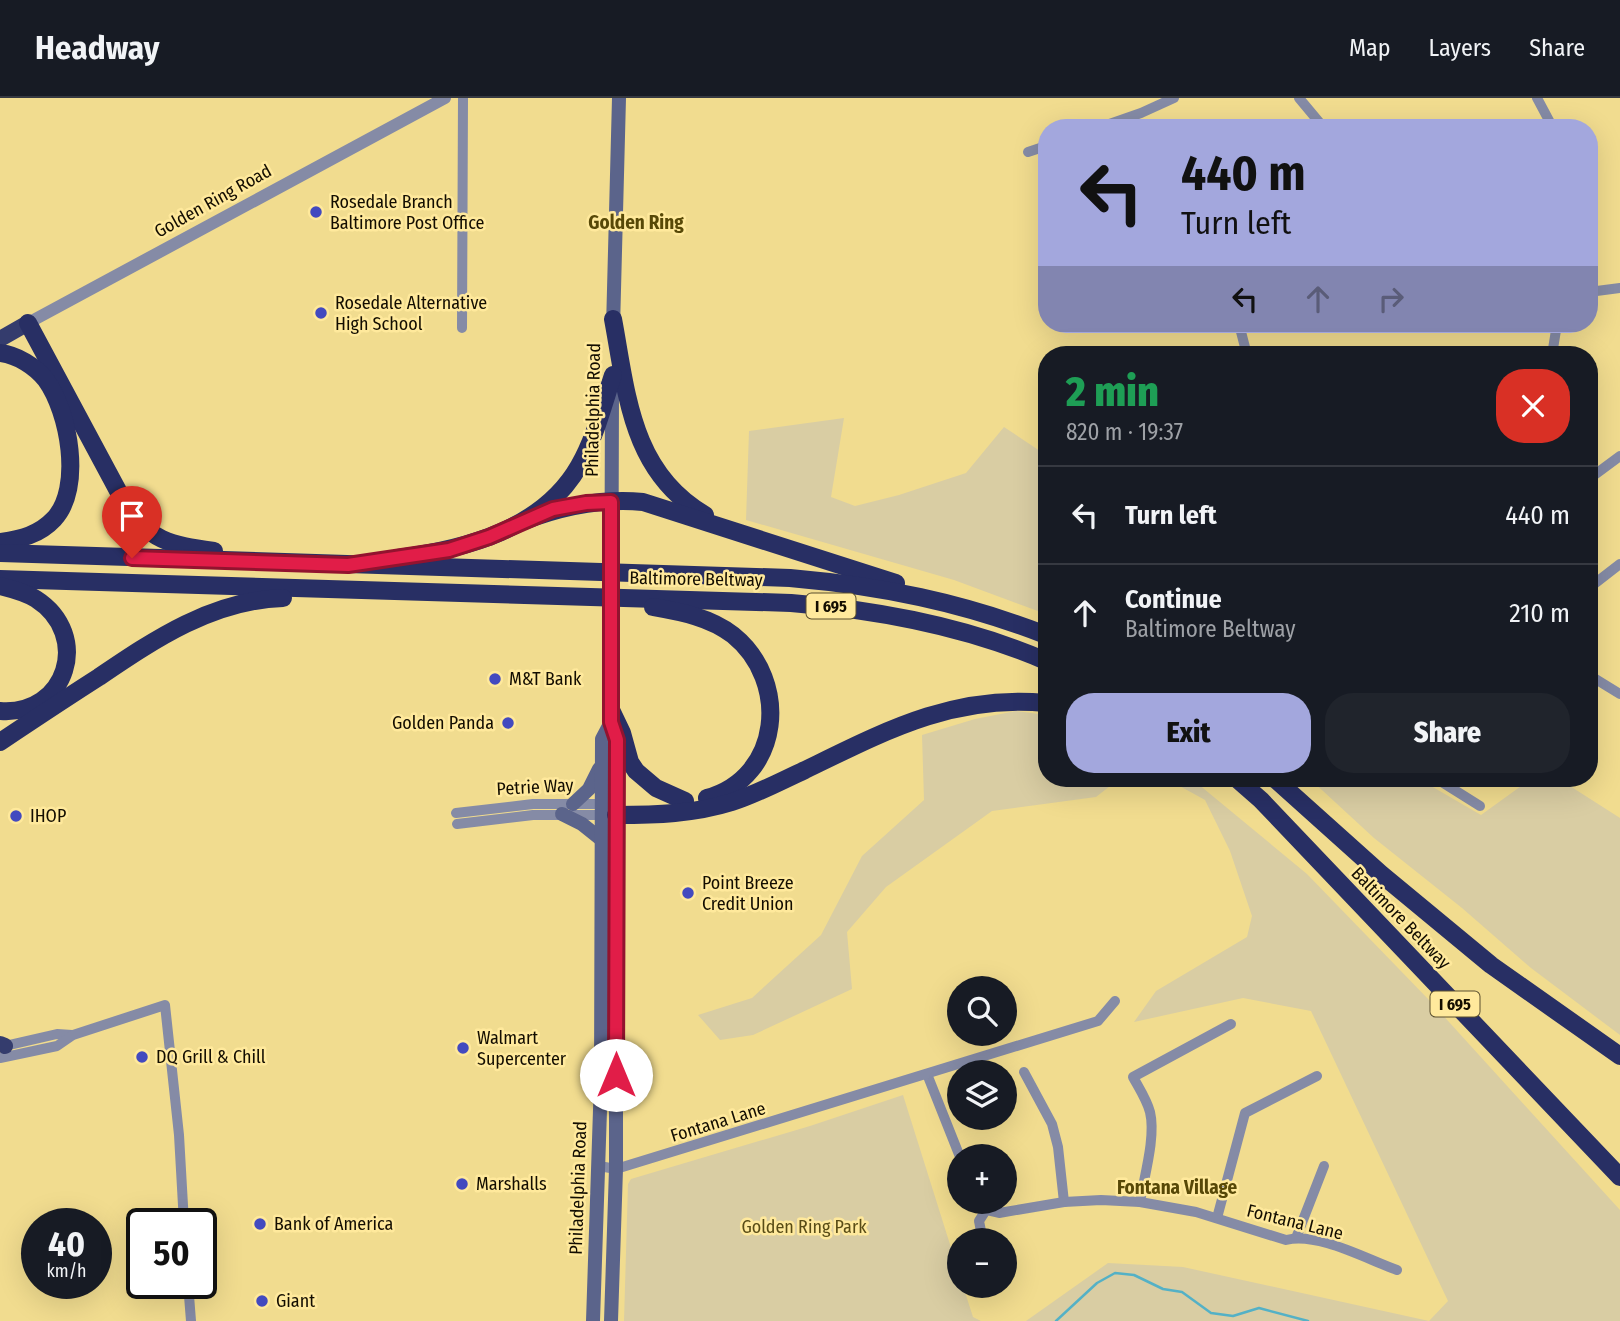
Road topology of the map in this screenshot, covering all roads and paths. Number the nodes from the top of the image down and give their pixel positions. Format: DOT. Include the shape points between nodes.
graph roads {
  1 [pos="445,98"];
  2 [pos="463,98"];
  3 [pos="619,98"];
  4 [pos="1174,98"];
  5 [pos="1299,98"];
  6 [pos="1537,98"];
  7 [pos="1123,119"];
  8 [pos="1316,119"];
  9 [pos="1548,119"];
  10 [pos="1038,149"];
  11 [pos="1028,152"];
  12 [pos="1620,288"];
  13 [pos="1598,291"];
  14 [pos="614,319"];
  15 [pos="23,326"];
  16 [pos="462,328"];
  17 [pos="0,339"];
  18 [pos="0,354"];
  19 [pos="612,375"];
  20 [pos="45,379"];
  21 [pos="1620,456"];
  22 [pos="1598,472"];
  23 [pos="611,502"];
  24 [pos="523,521"];
  25 [pos="732,531"];
  26 [pos="0,542"];
  27 [pos="0,553"];
  28 [pos="290,563"];
  29 [pos="1620,564"];
  30 [pos="348,565"];
  31 [pos="0,579"];
  32 [pos="1598,582"];
  33 [pos="0,586"];
  34 [pos="419,592"];
  35 [pos="608,598"];
  36 [pos="930,598"];
  37 [pos="1038,632"];
  38 [pos="1038,658"];
  39 [pos="1598,680"];
  40 [pos="1619,691"];
  41 [pos="1038,703"];
  42 [pos="0,711"];
  43 [pos="611,716"];
  44 [pos="0,742"];
  45 [pos="602,765"];
  46 [pos="1232,787"];
  47 [pos="1246,787"];
  48 [pos="1284,787"];
  49 [pos="1450,787"];
  50 [pos="685,801"];
  51 [pos="573,804"];
  52 [pos="1480,806"];
  53 [pos="609,809"];
  54 [pos="456,813"];
  55 [pos="562,814"];
  56 [pos="457,824"];
  57 [pos="602,840"];
  58 [pos="1298,841"];
  59 [pos="1479,954"];
  60 [pos="1115,1001"];
  61 [pos="1231,1024"];
  62 [pos="1620,1048"];
  63 [pos="1,1049"];
  64 [pos="1620,1056"];
  65 [pos="1024,1072"];
  66 [pos="927,1074"];
  67 [pos="1317,1076"];
  68 [pos="955,1144"];
  69 [pos="599,1166"];
  70 [pos="1324,1166"];
  71 [pos="616,1169"];
  72 [pos="1617,1175"];
  73 [pos="1064,1202"];
  74 [pos="1140,1202"];
  75 [pos="183,1208"];
  76 [pos="1017,1210"];
  77 [pos="1217,1218"];
  78 [pos="1296,1238"];
  79 [pos="1397,1270"];
  80 [pos="189,1299"];
  81 [pos="191,1321"];
  82 [pos="593,1321"];
  83 [pos="611,1321"];
  1 -- 15 [label="street, Golden Ring Road"];
  2 -- 16 [label="street"];
  3 -- 14 [label="main road, Philadelphia Road"];
  4 -- 7 [label="street"];
  5 -- 8 [label="street"];
  6 -- 9 [label="street"];
  10 -- 11 [label="street"];
  12 -- 13 [label="street"];
  14 -- 19 [label="main road, Philadelphia Road"];
  14 -- 25 [label="highway" via="629,409 652,465 674,491"];
  15 -- 17 [label="highway, Golden Ring Road"];
  15 -- 20 [label="highway"];
  15 -- 28 [label="highway" via="124,502 148,532 165,542"];
  18 -- 20 [label="highway" via="24,361"];
  19 -- 23 [label="main road, Philadelphia Road"];
  19 -- 24 [label="highway" via="579,466 555,496"];
  20 -- 26 [label="highway" via="66,435 67,497 54,519 37,532"];
  21 -- 22 [label="street"];
  23 -- 24 [label="highway" via="568,506"];
  23 -- 25 [label="highway" via="652,504"];
  23 -- 43 [label="main road, Philadelphia Road"];
  24 -- 30 [label="highway" via="449,550"];
  25 -- 36 [label="highway" via="868,573"];
  27 -- 28 [label="highway, Baltimore Beltway / I 695"];
  28 -- 30 [label="highway, Baltimore Beltway / I 695"];
  29 -- 32 [label="street"];
  30 -- 36 [label="highway, Baltimore Beltway / I 695" via="790,578"];
  31 -- 34 [label="highway, Baltimore Beltway / I 695"];
  33 -- 42 [label="highway" via="26,593 45,606 62,628 68,653 61,678 44,699 21,710"];
  34 -- 35 [label="highway, Baltimore Beltway / I 695"];
  34 -- 44 [label="highway" via="268,598 205,615 165,634"];
  35 -- 38 [label="highway, Baltimore Beltway / I 695" via="855,608 964,632"];
  35 -- 50 [label="highway" via="715,623 747,648 764,678 770,719 758,762 732,789"];
  36 -- 37 [label="highway, Baltimore Beltway / I 695"];
  39 -- 40 [label="street"];
  41 -- 53 [label="highway" via="1008,701 945,709 896,726 731,803 683,813"];
  43 -- 45 [label="main road, Philadelphia Road" via="602,739"];
  43 -- 50 [label="highway" via="636,771 656,788"];
  43 -- 53 [label="main road, Philadelphia Road" via="617,740"];
  45 -- 51 [label="main road" via="589,789"];
  45 -- 53 [label="main road, Philadelphia Road"];
  46 -- 58 [label="highway"];
  47 -- 58 [label="highway, Baltimore Beltway / I 695"];
  48 -- 59 [label="highway, Baltimore Beltway"];
  49 -- 52 [label="street"];
  50 -- 53 [label="highway"];
  51 -- 53 [label="street, Petrie Way"];
  51 -- 54 [label="street, Petrie Way"];
  53 -- 55 [label="street, Petrie Way"];
  53 -- 57 [label="main road, Philadelphia Road"];
  53 -- 71 [label="main road, Philadelphia Road"];
  55 -- 56 [label="street, Petrie Way"];
  55 -- 57 [label="main road"];
  57 -- 69 [label="main road, Philadelphia Road"];
  58 -- 72 [label="highway, Baltimore Beltway / I 695"];
  59 -- 62 [label="highway"];
  59 -- 64 [label="highway, Baltimore Beltway"];
  60 -- 66 [label="street, Fontana Lane" via="1098,1021"];
  61 -- 74 [label="street" via="1133,1077 1151,1117"];
  63 -- 75 [label="street" via="57,1034 73,1035 165,1005"];
  65 -- 73 [label="street" via="1052,1124"];
  66 -- 68 [label="street"];
  66 -- 71 [label="street, Fontana Lane"];
  67 -- 77 [label="street" via="1245,1113"];
  69 -- 71 [label="street, Fontana Lane"];
  69 -- 82 [label="main road, Philadelphia Road"];
  70 -- 78 [label="street"];
  71 -- 83 [label="main road, Philadelphia Road"];
  73 -- 74 [label="street, Fontana Lane"];
  73 -- 76 [label="street, Fontana Lane"];
  74 -- 77 [label="street, Fontana Lane"];
  77 -- 78 [label="street, Fontana Lane" via="1286,1240"];
  78 -- 79 [label="street, Fontana Lane" via="1313,1239"];
  80 -- 81 [label="street"];
}
